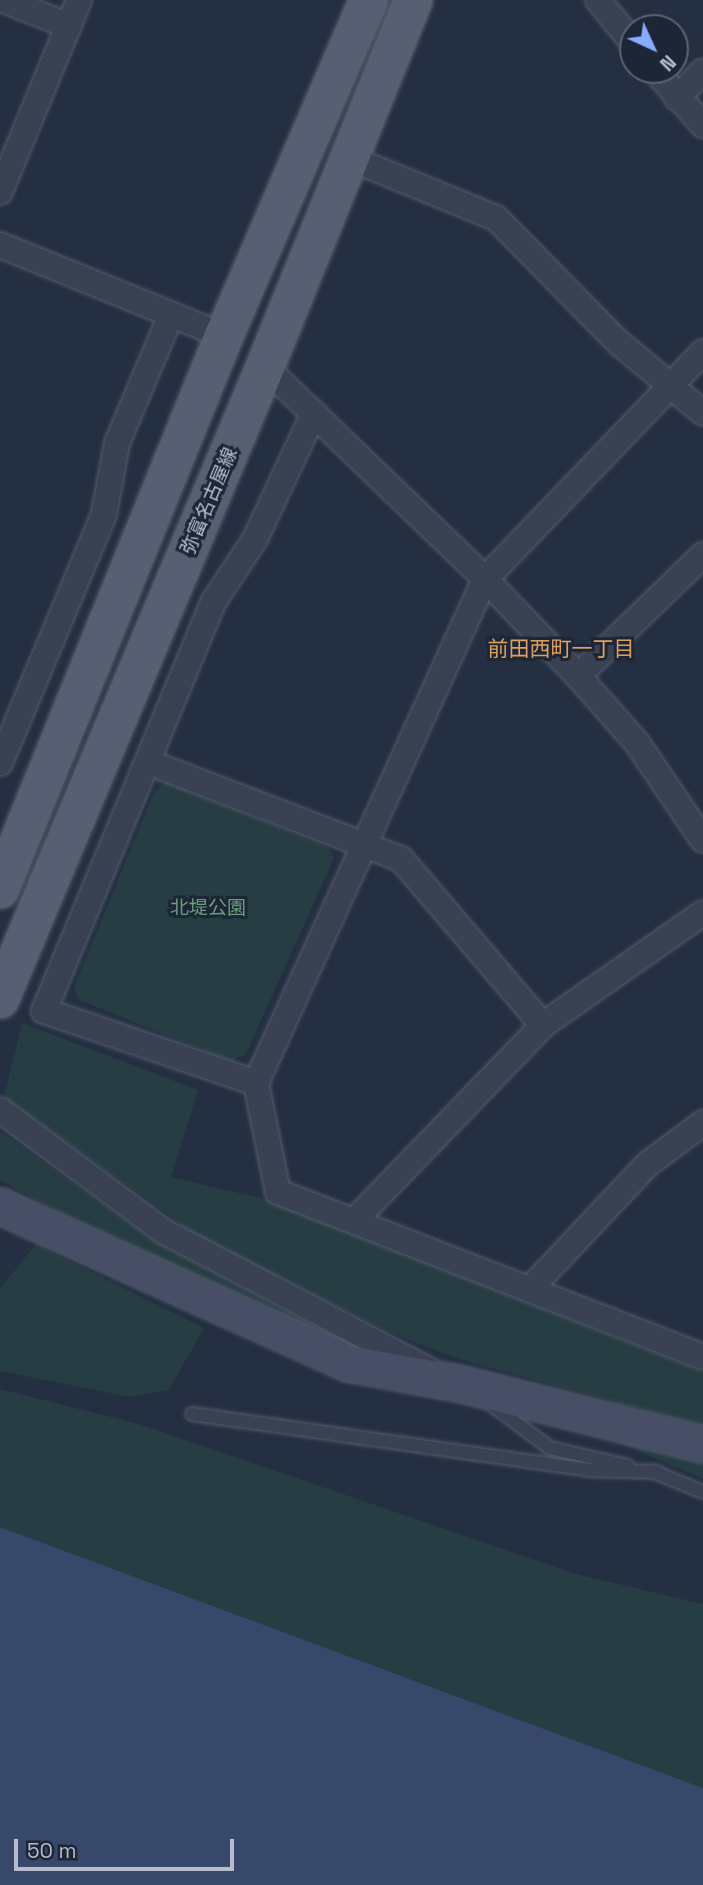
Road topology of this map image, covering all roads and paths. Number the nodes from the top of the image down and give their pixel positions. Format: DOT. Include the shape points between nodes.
graph roads {
  1 [pos="4,0"];
  2 [pos="79,0"];
  3 [pos="369,0"];
  4 [pos="413,0"];
  5 [pos="598,0"];
  6 [pos="69,26"];
  7 [pos="619,26"];
  8 [pos="703,71"];
  9 [pos="666,84"];
  10 [pos="677,98"];
  11 [pos="703,125"];
  12 [pos="347,157"];
  13 [pos="0,192"];
  14 [pos="0,245"];
  15 [pos="171,315"];
  16 [pos="224,337"];
  17 [pos="703,352"];
  18 [pos="265,367"];
  19 [pos="674,385"];
  20 [pos="314,413"];
  21 [pos="703,413"];
  22 [pos="703,555"];
  23 [pos="485,579"];
  24 [pos="578,676"];
  25 [pos="148,762"];
  26 [pos="0,763"];
  27 [pos="703,840"];
  28 [pos="367,848"];
  29 [pos="0,889"];
  30 [pos="703,913"];
  31 [pos="0,999"];
  32 [pos="543,1025"];
  33 [pos="256,1083"];
  34 [pos="0,1110"];
  35 [pos="703,1123"];
  36 [pos="0,1206"];
  37 [pos="355,1220"];
  38 [pos="530,1289"];
  39 [pos="703,1357"];
  40 [pos="457,1383"];
  41 [pos="192,1415"];
  42 [pos="703,1444"];
  43 [pos="659,1472"];
  44 [pos="703,1492"];
  1 -- 6 [label="street"];
  2 -- 6 [label="street"];
  3 -- 16 [label="main road"];
  4 -- 12 [label="main road, 弥富名古屋線"];
  5 -- 7 [label="street"];
  6 -- 13 [label="street"];
  8 -- 10 [label="street"];
  9 -- 10 [label="street"];
  10 -- 11 [label="street"];
  12 -- 18 [label="main road, 弥富名古屋線"];
  12 -- 19 [label="street" via="496,218 617,341"];
  14 -- 15 [label="street"];
  15 -- 16 [label="street"];
  15 -- 26 [label="street" via="117,443 104,514"];
  16 -- 29 [label="main road"];
  17 -- 19 [label="street"];
  18 -- 20 [label="street"];
  18 -- 31 [label="main road, 弥富名古屋線"];
  19 -- 21 [label="street"];
  19 -- 23 [label="street"];
  20 -- 23 [label="street"];
  20 -- 25 [label="street" via="255,540 215,601"];
  22 -- 24 [label="street"];
  23 -- 24 [label="street"];
  23 -- 28 [label="street"];
  24 -- 27 [label="street" via="637,743"];
  25 -- 28 [label="street"];
  25 -- 33 [label="street" via="44,1011"];
  28 -- 32 [label="street" via="401,859"];
  28 -- 33 [label="street"];
  30 -- 32 [label="street"];
  32 -- 37 [label="street"];
  33 -- 37 [label="street" via="278,1192"];
  34 -- 40 [label="street" via="163,1231"];
  35 -- 38 [label="street" via="648,1164"];
  36 -- 40 [label="street" via="347,1363"];
  37 -- 38 [label="street"];
  38 -- 39 [label="street"];
  40 -- 42 [label="street"];
  40 -- 43 [label="lane" via="550,1448"];
  41 -- 43 [label="lane" via="588,1470"];
  43 -- 44 [label="lane"];
}
